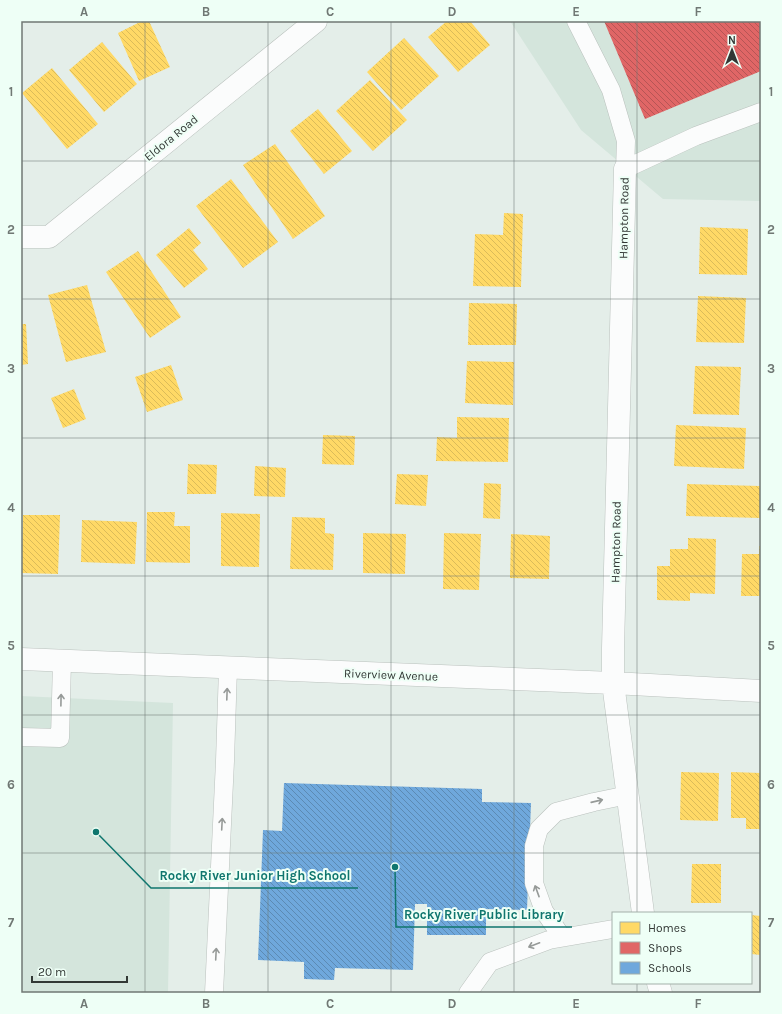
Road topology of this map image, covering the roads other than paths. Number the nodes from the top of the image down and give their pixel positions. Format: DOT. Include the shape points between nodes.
graph roads {
  1 [pos="316,21"];
  2 [pos="576,21"];
  3 [pos="761,112"];
  4 [pos="625,169"];
  5 [pos="21,237"];
  6 [pos="21,659"];
  7 [pos="62,661"];
  8 [pos="228,668"];
  9 [pos="613,683"];
  10 [pos="761,691"];
  11 [pos="21,737"];
  12 [pos="628,795"];
  13 [pos="643,912"];
  14 [pos="612,929"];
  15 [pos="562,937"];
  16 [pos="214,993"];
  17 [pos="468,993"];
  1 -- 5 [label="street, Eldora Road" via="49,237"];
  2 -- 4 [label="lane" via="611,90 626,141"];
  3 -- 4 [label="lane" via="696,136"];
  4 -- 9 [label="street, Hampton Road"];
  6 -- 7 [label="street, Riverview Avenue"];
  7 -- 8 [label="street, Riverview Avenue"];
  11 -- 7 [label="lane, one-way" via="60,738"];
  8 -- 9 [label="street, Riverview Avenue"];
  16 -- 8 [label="lane, one-way"];
  9 -- 10 [label="street, Riverview Avenue"];
  9 -- 12 [label="street, Hampton Road"];
  12 -- 13 [label="street, Hampton Road"];
  15 -- 12 [label="lane, one-way" via="544,912 534,884 534,846 539,829 556,812"];
  14 -- 15 [label="lane"];
  15 -- 17 [label="lane, one-way" via="490,962"];
}
